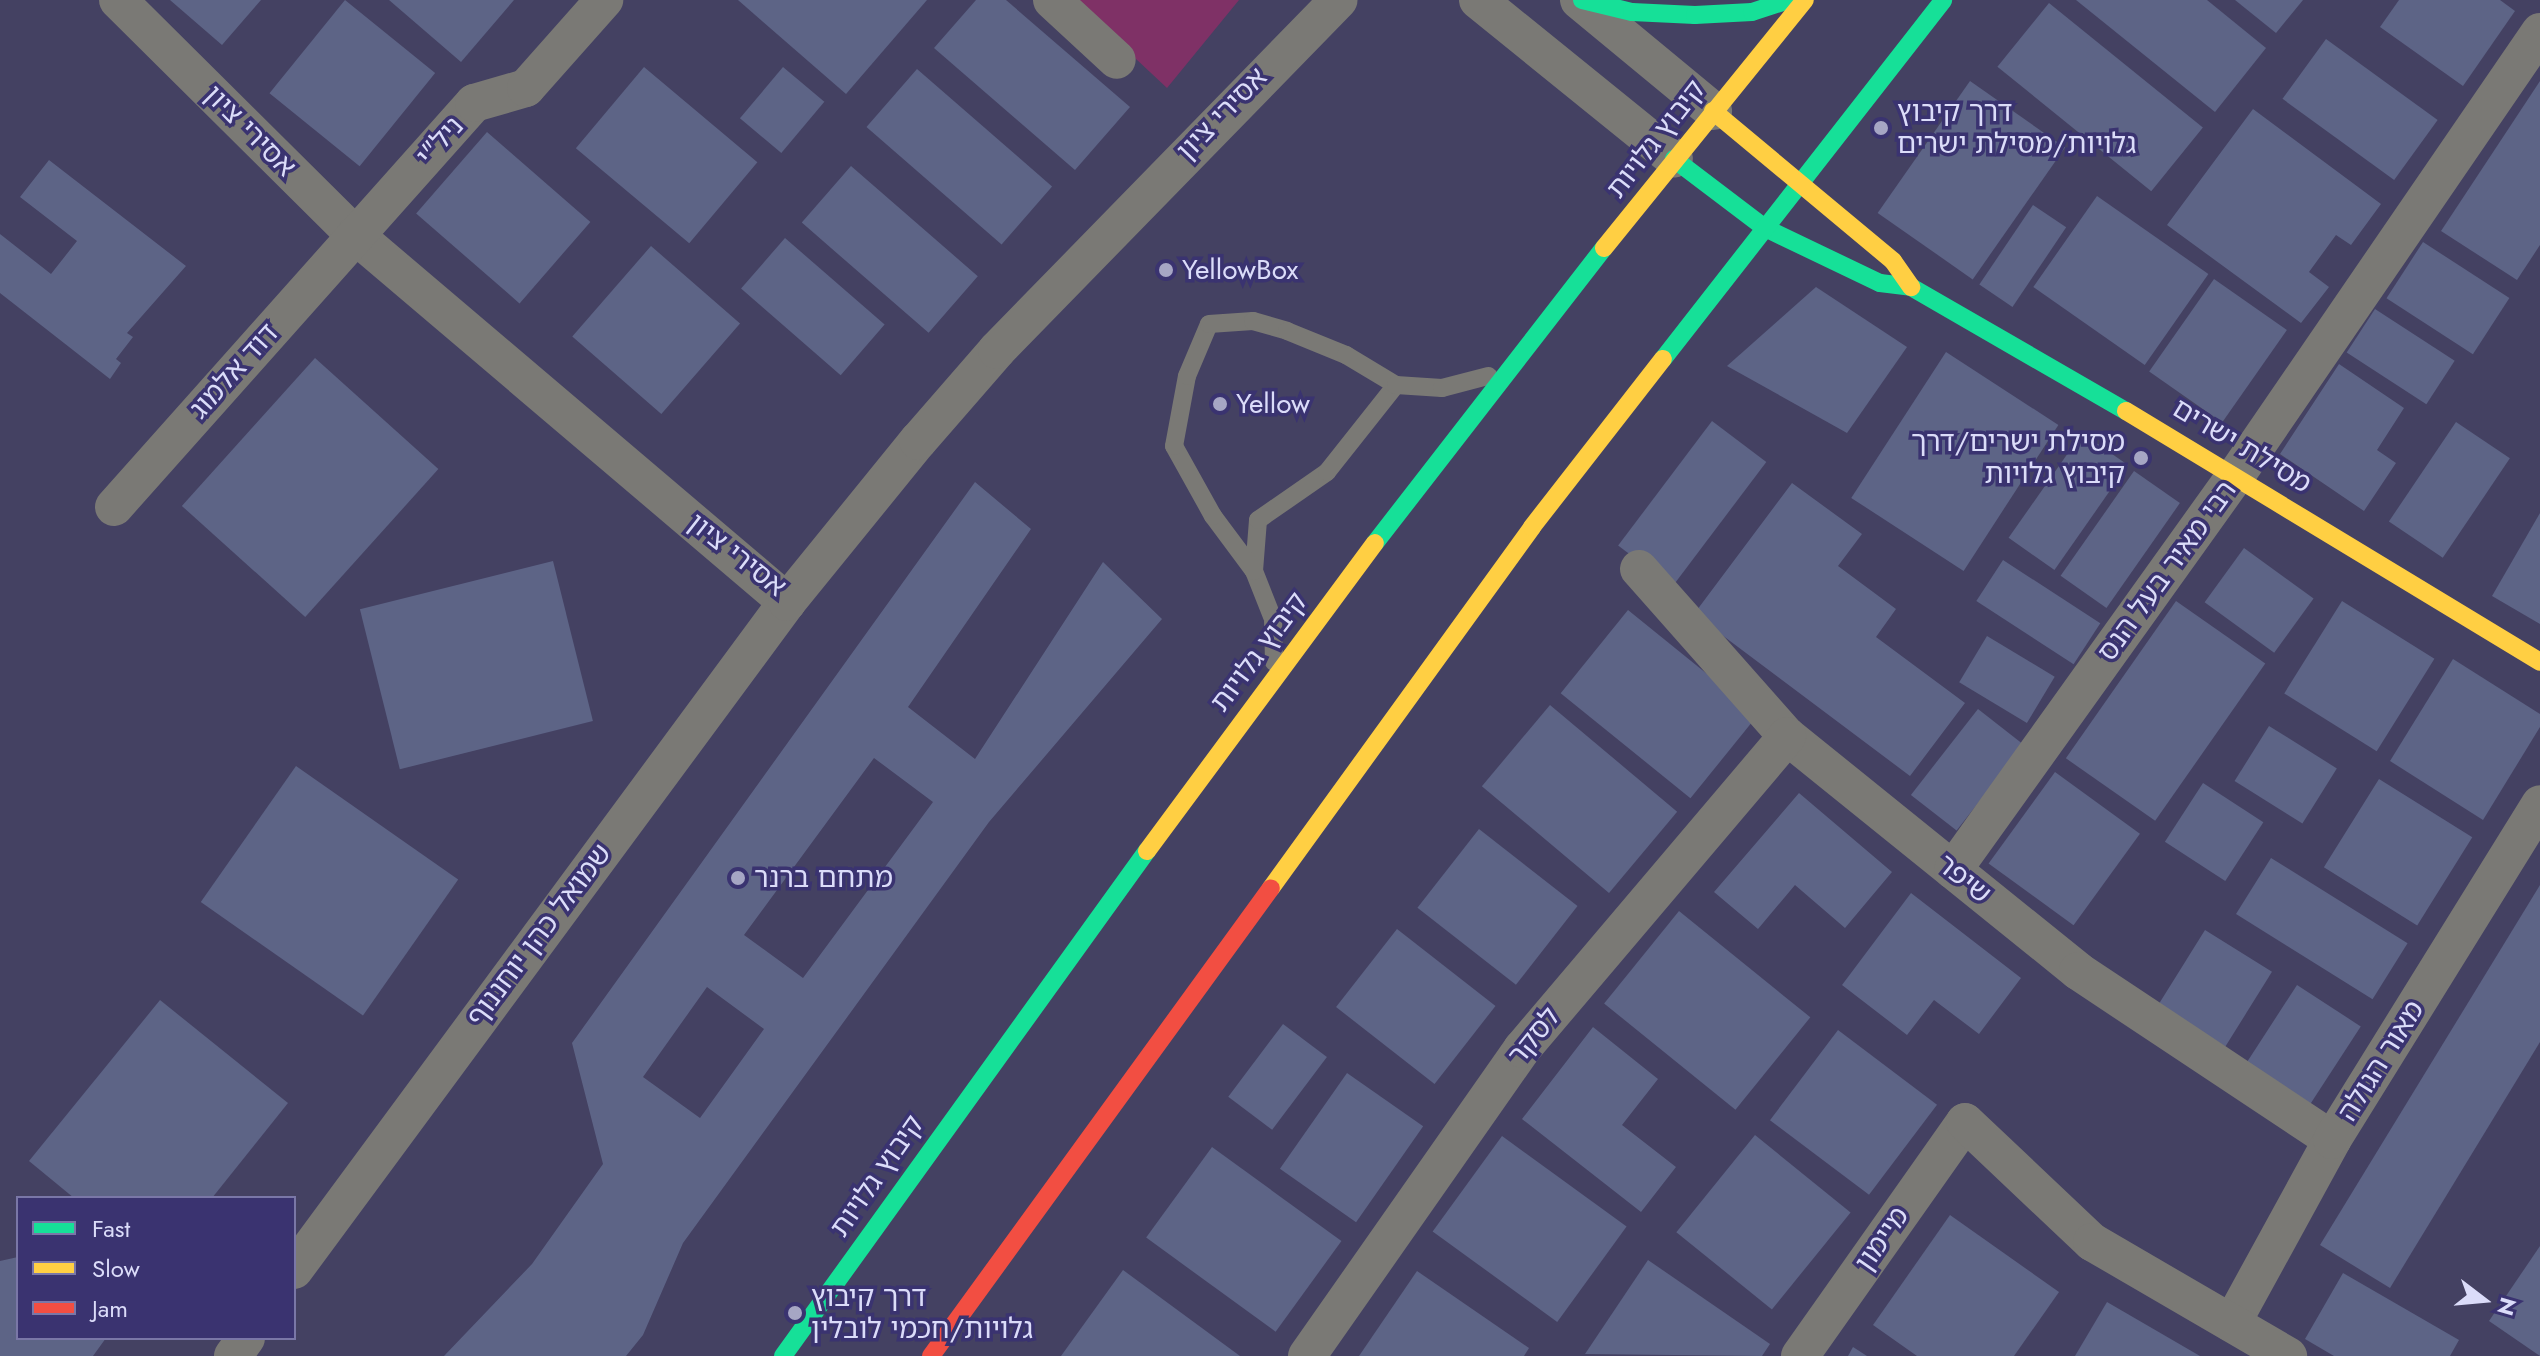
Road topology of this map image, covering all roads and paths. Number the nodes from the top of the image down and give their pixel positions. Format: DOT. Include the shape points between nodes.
graph roads {
  1 [pos="118,0"];
  2 [pos="604,0"];
  3 [pos="1052,0"];
  4 [pos="1338,0"];
  5 [pos="1478,0"];
  6 [pos="1580,0"];
  7 [pos="1789,0"];
  8 [pos="1805,0"];
  9 [pos="1943,0"];
  10 [pos="2540,32"];
  11 [pos="1117,60"];
  12 [pos="1713,111"];
  13 [pos="1674,159"];
  14 [pos="1800,180"];
  15 [pos="1765,228"];
  16 [pos="355,235"];
  17 [pos="1911,287"];
  18 [pos="1511,363"];
  19 [pos="1396,385"];
  20 [pos="2237,474"];
  21 [pos="114,507"];
  22 [pos="1639,569"];
  23 [pos="1254,571"];
  24 [pos="787,602"];
  25 [pos="2540,662"];
  26 [pos="1271,680"];
  27 [pos="1787,736"];
  28 [pos="2540,804"];
  29 [pos="1953,870"];
  30 [pos="2332,1140"];
  31 [pos="296,1267"];
  32 [pos="2232,1323"];
  33 [pos="783,1356"];
  34 [pos="931,1356"];
  35 [pos="1307,1356"];
  36 [pos="1800,1356"];
  37 [pos="2288,1356"];
  1 -- 16 [label="street, אסירי ציון"];
  2 -- 16 [label="street, ניל\"י" via="526,88 474,103"];
  3 -- 11 [label="street"];
  4 -- 24 [label="street, אסירי ציון" via="997,350"];
  5 -- 13 [label="street"];
  6 -- 7 [label="main road" via="1632,12 1695,15 1752,12"];
  6 -- 12 [label="street"];
  8 -- 12 [label="main road, קיבוץ גלויות"];
  9 -- 14 [label="main road"];
  10 -- 20 [label="street, רבי מאיר בעל הנס"];
  12 -- 13 [label="main road, קיבוץ גלויות"];
  12 -- 14 [label="main road, מסילת ישרים"];
  13 -- 15 [label="main road, מסילת ישרים"];
  13 -- 18 [label="main road, קיבוץ גלויות"];
  14 -- 15 [label="main road"];
  14 -- 17 [label="main road, מסילת ישרים" via="1893,261"];
  15 -- 17 [label="main road, מסילת ישרים" via="1880,283"];
  15 -- 34 [label="main road" via="1532,527"];
  16 -- 21 [label="street, דוד אלמוג"];
  16 -- 24 [label="street, אסירי ציון"];
  17 -- 20 [label="main road, מסילת ישרים"];
  18 -- 19 [label="lane" via="1463,385"];
  18 -- 26 [label="main road, קיבוץ גלויות"];
  19 -- 23 [label="lane" via="1327,472 1258,520"];
  19 -- 23 [label="lane" via="1346,355 1287,331 1253,321 1209,324 1187,376 1174,446 1213,516"];
  20 -- 25 [label="main road, מסילת ישרים"];
  20 -- 29 [label="street, רבי מאיר בעל הנס"];
  22 -- 27 [label="street, שיפר"];
  23 -- 26 [label="lane" via="1273,619"];
  24 -- 31 [label="street, שמואל כהן יוחננוף"];
  26 -- 33 [label="main road, קיבוץ גלויות"];
  27 -- 29 [label="street, שיפר"];
  27 -- 35 [label="street, לסקר" via="1522,1049"];
  28 -- 30 [label="street, מאור הגולה"];
  29 -- 30 [label="street, שיפר" via="2078,971"];
  30 -- 32 [label="street, מאור הגולה"];
  32 -- 36 [label="street, מיימון" via="2092,1242 1965,1122"];
  32 -- 37 [label="street"];
}
